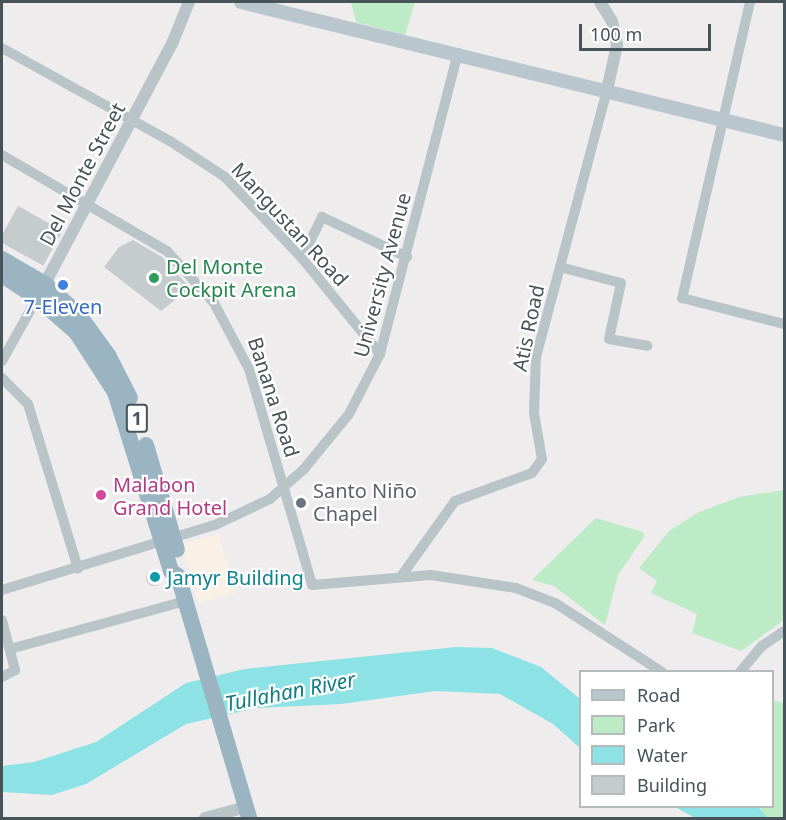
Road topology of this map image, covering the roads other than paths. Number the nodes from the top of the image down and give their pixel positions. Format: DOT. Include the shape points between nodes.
graph roads {
  1 [pos="189,2"];
  2 [pos="242,2"];
  3 [pos="600,2"];
  4 [pos="750,2"];
  5 [pos="2,48"];
  6 [pos="458,53"];
  7 [pos="608,90"];
  8 [pos="723,119"];
  9 [pos="133,120"];
  10 [pos="784,135"];
  11 [pos="2,154"];
  12 [pos="90,204"];
  13 [pos="407,257"];
  14 [pos="302,258"];
  15 [pos="2,259"];
  16 [pos="560,267"];
  17 [pos="2,275"];
  18 [pos="41,291"];
  19 [pos="784,324"];
  20 [pos="647,346"];
  21 [pos="380,354"];
  22 [pos="2,361"];
  23 [pos="2,378"];
  24 [pos="284,490"];
  25 [pos="168,542"];
  26 [pos="78,569"];
  27 [pos="402,575"];
  28 [pos="2,590"];
  29 [pos="184,601"];
  30 [pos="2,620"];
  31 [pos="784,631"];
  32 [pos="10,649"];
  33 [pos="644,667"];
  34 [pos="742,670"];
  35 [pos="2,677"];
  36 [pos="247,813"];
  37 [pos="205,819"];
  1 -- 9 [label="street, Del Monte Street"];
  2 -- 6 [label="main road"];
  3 -- 7 [label="street" via="612,21 617,45"];
  4 -- 8 [label="street"];
  5 -- 9 [label="street, Mangustan Road"];
  6 -- 7 [label="main road"];
  6 -- 13 [label="street, University Avenue"];
  7 -- 8 [label="main road"];
  7 -- 16 [label="street, Atis Road"];
  8 -- 10 [label="main road"];
  8 -- 19 [label="street" via="682,298"];
  9 -- 12 [label="street, Del Monte Street"];
  9 -- 14 [label="street, Mangustan Road" via="225,177"];
  11 -- 12 [label="street, Banana Road"];
  12 -- 18 [label="street, Del Monte Street"];
  12 -- 24 [label="street, Banana Road" via="167,251 214,303 249,369"];
  13 -- 14 [label="street" via="322,217"];
  13 -- 21 [label="street, University Avenue"];
  14 -- 21 [label="street, Mangustan Road"];
  15 -- 18 [label="highway, 1"];
  16 -- 20 [label="street" via="621,283 609,339"];
  16 -- 27 [label="street, Atis Road" via="536,357 534,413 543,454 540,464 532,472 455,501"];
  17 -- 18 [label="highway, 1"];
  18 -- 22 [label="street, Del Monte Street"];
  18 -- 25 [label="highway, 1" via="86,324 126,388"];
  21 -- 24 [label="street, University Avenue" via="350,414"];
  23 -- 26 [label="street" via="28,404"];
  24 -- 25 [label="street, University Avenue"];
  24 -- 27 [label="street, Banana Road" via="312,585"];
  25 -- 26 [label="street, University Avenue"];
  25 -- 29 [label="highway, 1" via="171,571 178,576"];
  26 -- 28 [label="street, University Avenue"];
  27 -- 33 [label="street" via="488,582 544,597"];
  29 -- 32 [label="street"];
  29 -- 36 [label="highway, 1"];
  30 -- 32 [label="street"];
  31 -- 34 [label="street" via="762,646"];
  32 -- 35 [label="street" via="15,670"];
  36 -- 37 [label="street"];
}
